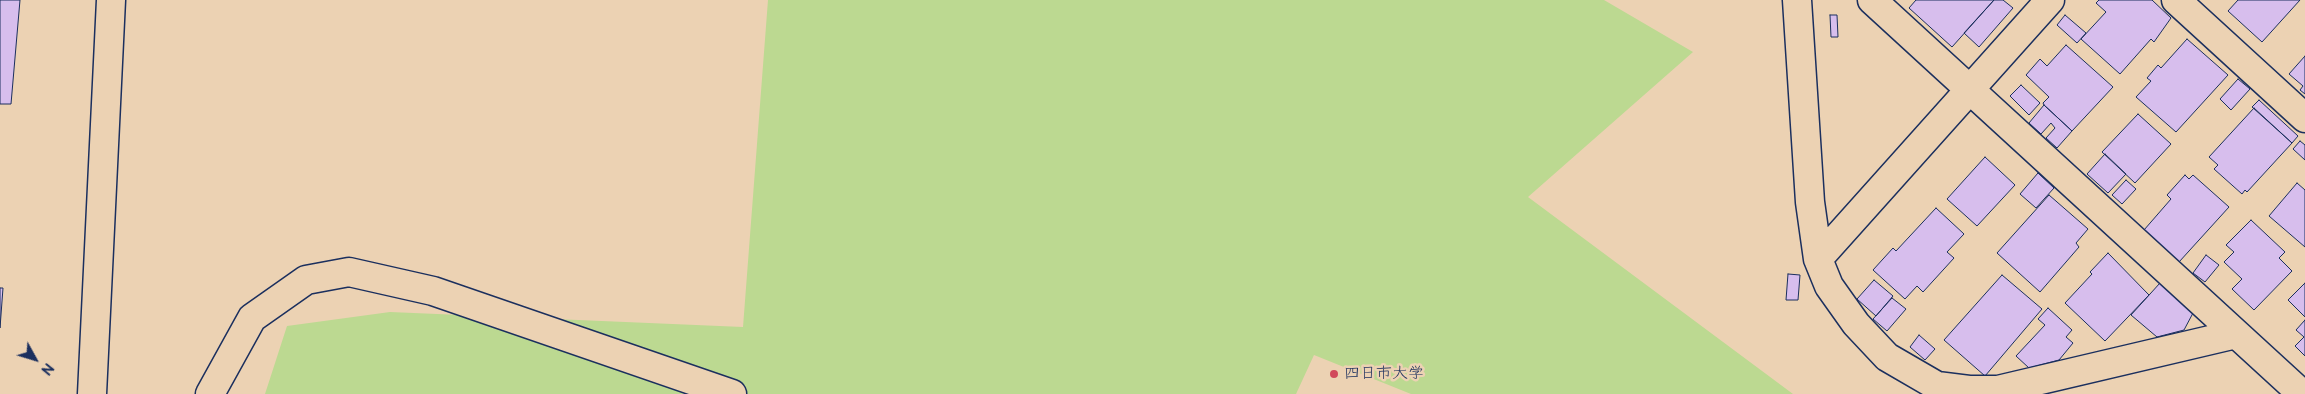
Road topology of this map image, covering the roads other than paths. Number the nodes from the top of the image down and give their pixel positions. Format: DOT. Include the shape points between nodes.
graph roads {
  1 [pos="111,0"];
  2 [pos="1797,0"];
  3 [pos="1872,0"];
  4 [pos="2050,0"];
  5 [pos="2176,0"];
  6 [pos="1969,90"];
  7 [pos="2305,118"];
  8 [pos="1818,259"];
  9 [pos="2236,334"];
  10 [pos="92,394"];
  11 [pos="210,394"];
  12 [pos="732,394"];
  13 [pos="2302,394"];
  1 -- 10 [label="street"];
  2 -- 8 [label="street" via="1810,202"];
  3 -- 6 [label="street"];
  4 -- 6 [label="street"];
  5 -- 7 [label="street"];
  6 -- 8 [label="street"];
  6 -- 9 [label="street"];
  8 -- 9 [label="street" via="1829,286 1856,324 1887,357 1938,386 1998,390"];
  9 -- 13 [label="street"];
  11 -- 12 [label="street" via="252,318 306,280 349,272 433,292"];
}
